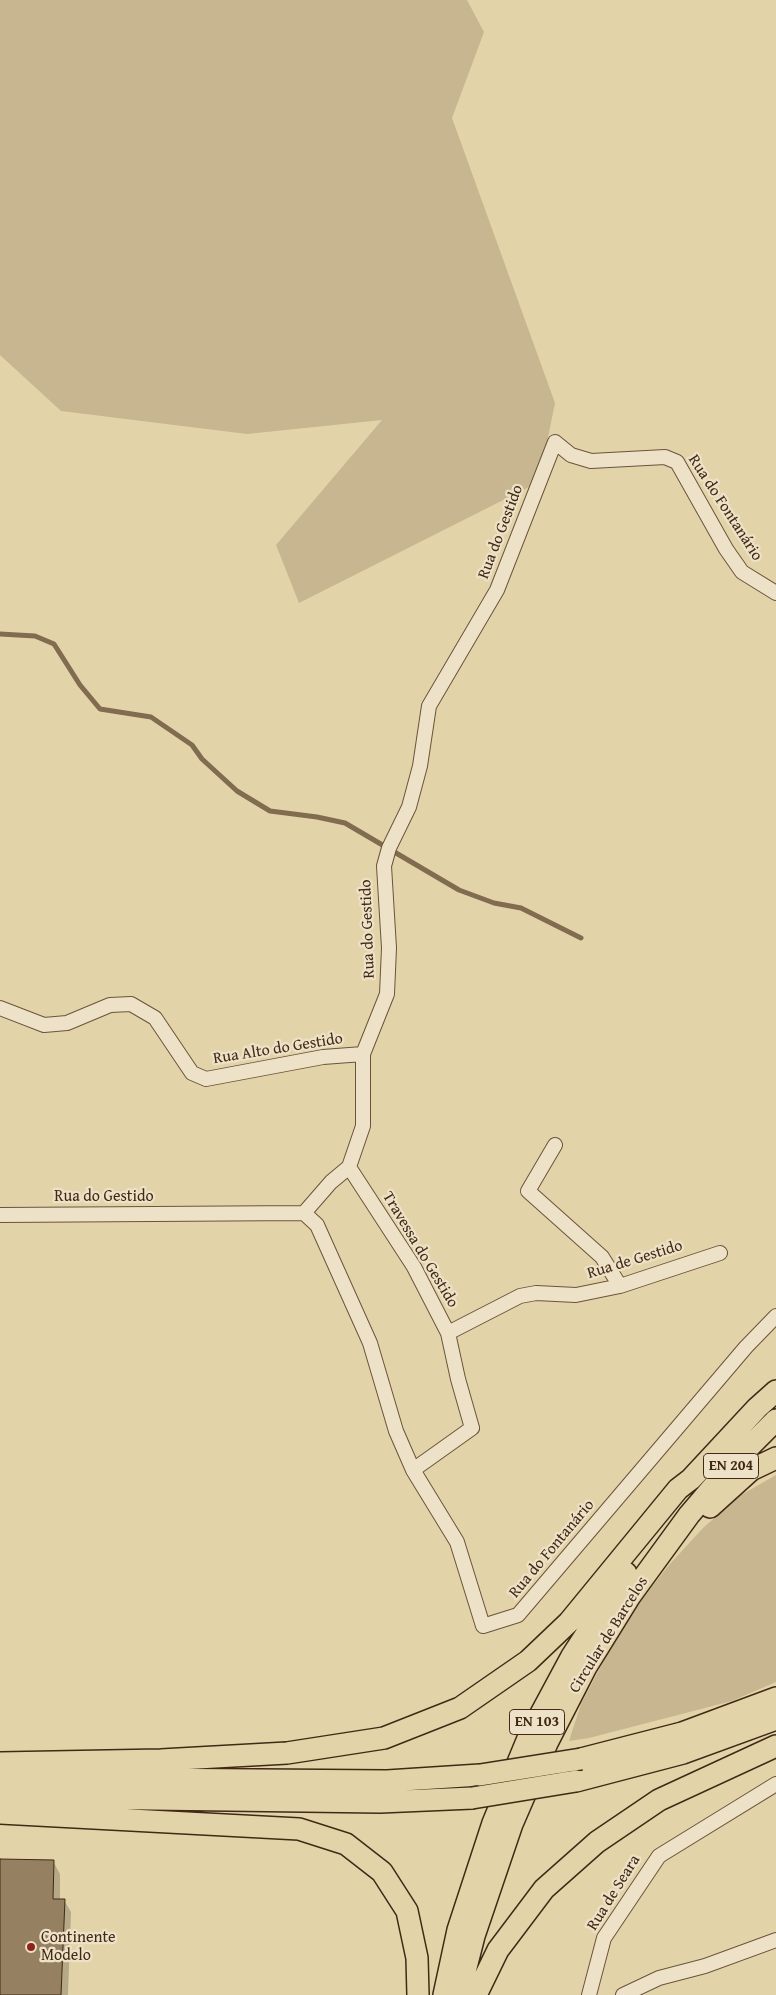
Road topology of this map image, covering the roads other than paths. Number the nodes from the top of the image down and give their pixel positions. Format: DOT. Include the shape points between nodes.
graph roads {
  1 [pos="555,442"];
  2 [pos="776,593"];
  3 [pos="0,1008"];
  4 [pos="363,1054"];
  5 [pos="555,1145"];
  6 [pos="350,1167"];
  7 [pos="304,1213"];
  8 [pos="0,1215"];
  9 [pos="720,1253"];
  10 [pos="620,1286"];
  11 [pos="776,1316"];
  12 [pos="448,1333"];
  13 [pos="776,1391"];
  14 [pos="776,1420"];
  15 [pos="776,1458"];
  16 [pos="412,1470"];
  17 [pos="691,1479"];
  18 [pos="689,1515"];
  19 [pos="776,1698"];
  20 [pos="776,1719"];
  21 [pos="776,1746"];
  22 [pos="0,1764"];
  23 [pos="0,1778"];
  24 [pos="776,1784"];
  25 [pos="0,1797"];
  26 [pos="0,1813"];
  27 [pos="776,1940"];
  28 [pos="418,1995"];
  29 [pos="444,1995"];
  30 [pos="459,1995"];
  31 [pos="476,1995"];
  32 [pos="589,1995"];
  33 [pos="623,1995"];
  1 -- 2 [label="street, Rua do Fontanário" via="571,455 590,461 665,457 677,462 742,572"];
  1 -- 4 [label="street, Rua do Gestido" via="497,590 429,706 420,766 409,807 392,840 384,866 389,948 387,994"];
  3 -- 4 [label="street, Rua Alto do Gestido" via="44,1025 67,1023 110,1005 131,1004 155,1018 192,1073 206,1079 324,1057"];
  4 -- 6 [label="street, Rua do Gestido" via="363,1126"];
  5 -- 10 [label="street" via="528,1191 602,1257"];
  6 -- 7 [label="street" via="331,1182"];
  6 -- 12 [label="street, Travessa do Gestido" via="414,1267"];
  7 -- 8 [label="street, Rua do Gestido"];
  7 -- 16 [label="street, Rua do Fontanário" via="317,1224 370,1343 396,1431"];
  9 -- 10 [label="street, Rua de Gestido"];
  10 -- 12 [label="street, Rua de Gestido" via="576,1295 536,1293 520,1296"];
  11 -- 16 [label="street, Rua do Fontanário" via="518,1614 483,1626 457,1542"];
  12 -- 16 [label="street, Travessa do Gestido" via="472,1428"];
  13 -- 17 [label="main road, EN 103"];
  14 -- 18 [label="main road, Circular de Barcelos / EN 204"];
  15 -- 18 [label="main road" via="751,1470 712,1506"];
  17 -- 22 [label="main road" via="678,1489 569,1622 528,1661 460,1708 384,1738 287,1753"];
  17 -- 29 [label="main road, EN 103" via="685,1494 615,1588 572,1656 529,1736 487,1841 458,1930"];
  18 -- 30 [label="main road, Circular de Barcelos / EN 204" via="630,1596 586,1666 547,1743 512,1824 474,1936"];
  19 -- 23 [label="main road, bridge" via="682,1734 581,1759 480,1775 386,1781"];
  20 -- 25 [label="main road, bridge" via="683,1753 576,1781 472,1798 380,1802"];
  21 -- 31 [label="main road" via="659,1800 597,1842 544,1889 498,1950"];
  24 -- 32 [label="street, Rua de Seara" via="658,1856 604,1938"];
  26 -- 28 [label="main road" via="299,1829 346,1844 382,1872 407,1911 417,1958"];
  27 -- 33 [label="street" via="659,1978"];
}
